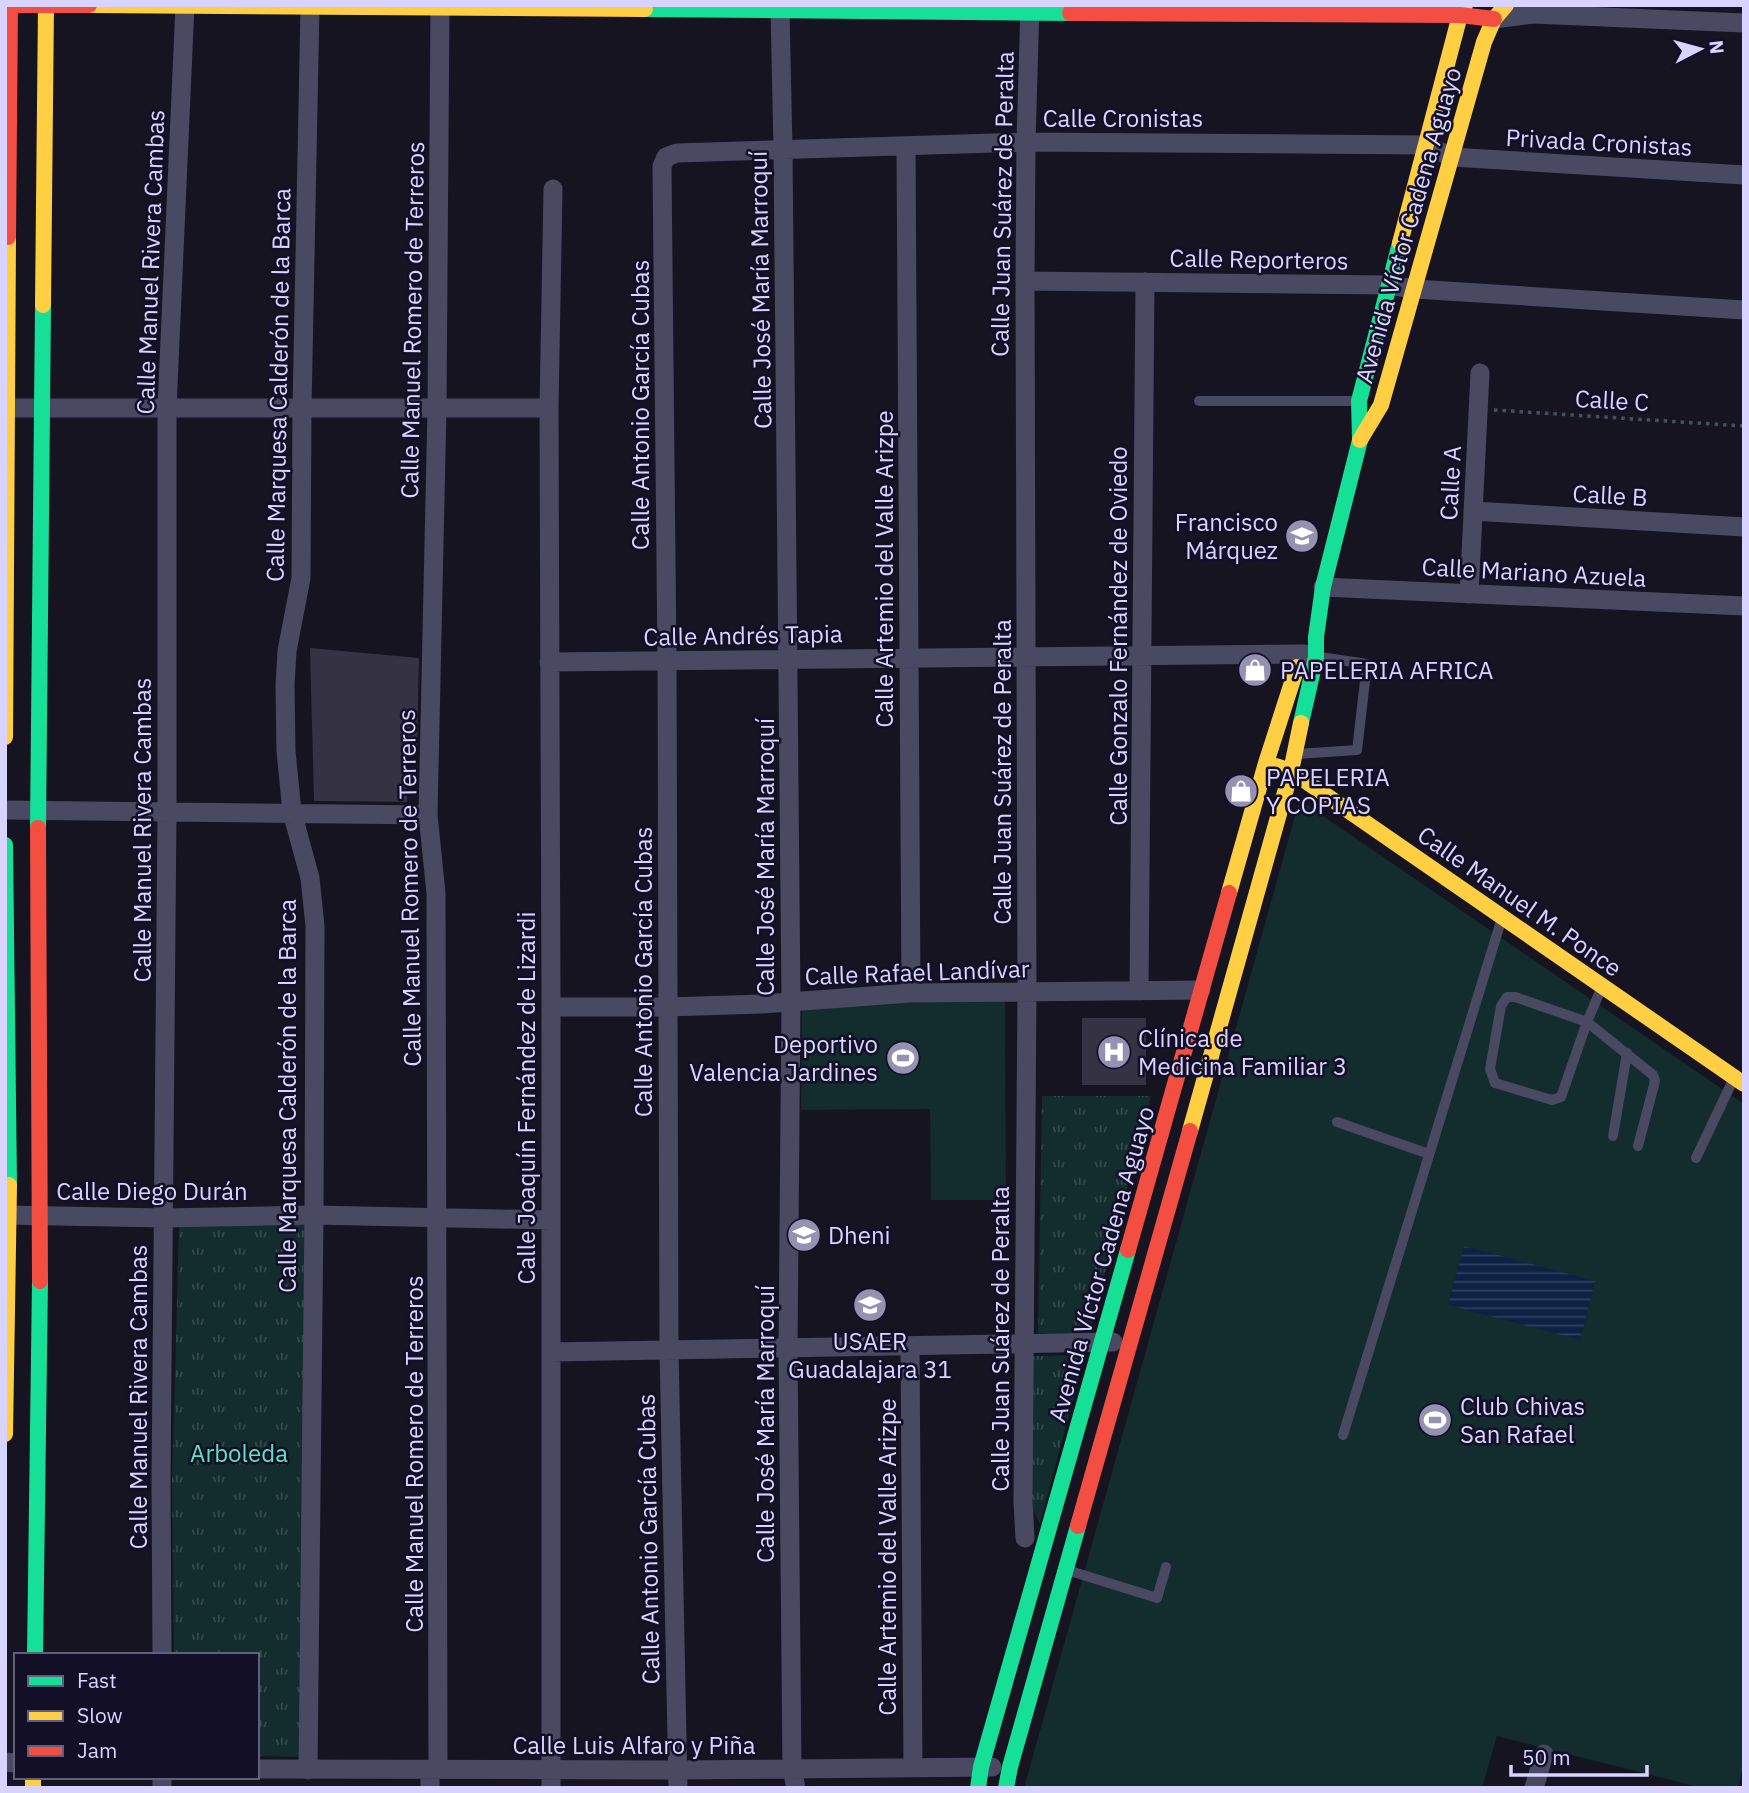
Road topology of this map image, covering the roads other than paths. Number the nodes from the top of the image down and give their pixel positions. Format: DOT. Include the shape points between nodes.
graph roads {
  1 [pos="10,5"];
  2 [pos="46,5"];
  3 [pos="186,5"];
  4 [pos="310,5"];
  5 [pos="440,6"];
  6 [pos="645,7"];
  7 [pos="904,8"];
  8 [pos="1029,9"];
  9 [pos="1166,9"];
  10 [pos="780,10"];
  11 [pos="1291,10"];
  12 [pos="1463,10"];
  13 [pos="1529,10"];
  14 [pos="1500,12"];
  15 [pos="1744,23"];
  16 [pos="1026,142"];
  17 [pos="1425,145"];
  18 [pos="906,146"];
  19 [pos="783,149"];
  20 [pos="666,157"];
  21 [pos="1452,157"];
  22 [pos="1744,175"];
  23 [pos="553,189"];
  24 [pos="1025,281"];
  25 [pos="1145,282"];
  26 [pos="1388,285"];
  27 [pos="1415,289"];
  28 [pos="1744,310"];
  29 [pos="1480,373"];
  30 [pos="1199,401"];
  31 [pos="1359,401"];
  32 [pos="6,408"];
  33 [pos="167,408"];
  34 [pos="302,408"];
  35 [pos="437,408"];
  36 [pos="549,408"];
  37 [pos="42,409"];
  38 [pos="1360,440"];
  39 [pos="1473,511"];
  40 [pos="1744,527"];
  41 [pos="1323,587"];
  42 [pos="1469,594"];
  43 [pos="1744,606"];
  44 [pos="1312,649"];
  45 [pos="1143,655"];
  46 [pos="1026,656"];
  47 [pos="909,657"];
  48 [pos="788,659"];
  49 [pos="667,660"];
  50 [pos="549,662"];
  51 [pos="5,737"];
  52 [pos="1294,754"];
  53 [pos="1266,764"];
  54 [pos="1291,771"];
  55 [pos="5,810"];
  56 [pos="38,811"];
  57 [pos="292,812"];
  58 [pos="167,813"];
  59 [pos="428,815"];
  60 [pos="5,845"];
  61 [pos="1502,917"];
  62 [pos="1602,985"];
  63 [pos="1202,990"];
  64 [pos="1139,991"];
  65 [pos="1027,992"];
  66 [pos="911,993"];
  67 [pos="791,1001"];
  68 [pos="551,1007"];
  69 [pos="667,1007"];
  70 [pos="1587,1022"];
  71 [pos="1628,1053"];
  72 [pos="1739,1081"];
  73 [pos="1337,1122"];
  74 [pos="1613,1136"];
  75 [pos="1639,1146"];
  76 [pos="1429,1154"];
  77 [pos="1696,1158"];
  78 [pos="7,1215"];
  79 [pos="41,1215"];
  80 [pos="314,1215"];
  81 [pos="438,1217"];
  82 [pos="164,1218"];
  83 [pos="551,1220"];
  84 [pos="1131,1342"];
  85 [pos="1025,1343"];
  86 [pos="1102,1343"];
  87 [pos="911,1346"];
  88 [pos="788,1348"];
  89 [pos="668,1349"];
  90 [pos="551,1352"];
  91 [pos="5,1434"];
  92 [pos="1343,1435"];
  93 [pos="1025,1538"];
  94 [pos="1166,1567"];
  95 [pos="1066,1570"];
  96 [pos="34,1653"];
  97 [pos="162,1653"];
  98 [pos="1544,1754"];
  99 [pos="1010,1767"];
  100 [pos="913,1768"];
  101 [pos="981,1768"];
  102 [pos="259,1769"];
  103 [pos="301,1776"];
  104 [pos="433,1776"];
  105 [pos="551,1778"];
  106 [pos="794,1778"];
  107 [pos="678,1779"];
  108 [pos="978,1788"];
  109 [pos="1006,1788"];
  110 [pos="1534,1788"];
  1 -- 2 [label="street"];
  1 -- 32 [label="street"];
  2 -- 3 [label="street"];
  2 -- 37 [label="street"];
  3 -- 4 [label="street"];
  3 -- 33 [label="street, Calle Manuel Rivera Cambas"];
  4 -- 5 [label="street"];
  4 -- 34 [label="street, Calle Marquesa Calderón de la Barca"];
  5 -- 6 [label="street"];
  5 -- 35 [label="street, Calle Manuel Romero de Terreros"];
  6 -- 10 [label="street"];
  7 -- 8 [label="street"];
  7 -- 10 [label="street"];
  8 -- 9 [label="street"];
  8 -- 16 [label="street, Calle Juan Suárez de Peralta"];
  9 -- 11 [label="street"];
  10 -- 19 [label="street, Calle José María Marroquí"];
  11 -- 12 [label="street"];
  12 -- 14 [label="street"];
  12 -- 17 [label="street, Avenida Víctor Cadena Aguayo"];
  13 -- 14 [label="street"];
  13 -- 15 [label="street"];
  14 -- 21 [label="street, Avenida Víctor Cadena Aguayo" via="1484,41"];
  16 -- 17 [label="street, Calle Cronistas"];
  16 -- 18 [label="street, Calle Cronistas"];
  16 -- 24 [label="street, Calle Juan Suárez de Peralta"];
  17 -- 21 [label="street, Calle Cronistas"];
  17 -- 26 [label="street, Avenida Víctor Cadena Aguayo"];
  18 -- 19 [label="street, Calle Cronistas"];
  18 -- 47 [label="street, Calle Artemio del Valle Arizpe"];
  19 -- 20 [label="street, Calle Cronistas"];
  19 -- 48 [label="street, Calle José María Marroquí"];
  20 -- 49 [label="street, Calle Antonio García Cubas" via="662,166"];
  21 -- 22 [label="street, Privada Cronistas"];
  21 -- 27 [label="street, Avenida Víctor Cadena Aguayo"];
  23 -- 36 [label="street, Calle Joaquín Fernández de Lizardi"];
  24 -- 25 [label="street, Calle Reporteros"];
  24 -- 46 [label="street, Calle Juan Suárez de Peralta"];
  25 -- 26 [label="street, Calle Reporteros"];
  25 -- 45 [label="street, Calle Gonzalo Fernández de Oviedo"];
  26 -- 27 [label="street, Calle Reporteros"];
  26 -- 31 [label="street, Avenida Víctor Cadena Aguayo"];
  27 -- 28 [label="street, Calle Reporteros"];
  27 -- 38 [label="street, Avenida Víctor Cadena Aguayo" via="1381,405"];
  29 -- 39 [label="street, Calle A"];
  30 -- 31 [label="lane"];
  31 -- 38 [label="street, Avenida Víctor Cadena Aguayo"];
  32 -- 37 [label="street"];
  32 -- 51 [label="street"];
  33 -- 34 [label="street"];
  33 -- 37 [label="street"];
  33 -- 58 [label="street, Calle Manuel Rivera Cambas"];
  34 -- 35 [label="street"];
  34 -- 57 [label="street, Calle Marquesa Calderón de la Barca" via="301,578 286,652 285,685"];
  35 -- 36 [label="street"];
  35 -- 59 [label="street, Calle Manuel Romero de Terreros"];
  36 -- 50 [label="street, Calle Joaquín Fernández de Lizardi"];
  37 -- 56 [label="street"];
  38 -- 41 [label="street, Avenida Víctor Cadena Aguayo"];
  39 -- 40 [label="street, Calle B"];
  39 -- 42 [label="street, Calle A"];
  41 -- 42 [label="street, Calle Mariano Azuela"];
  41 -- 44 [label="street, Avenida Víctor Cadena Aguayo"];
  42 -- 43 [label="street, Calle Mariano Azuela"];
  44 -- 45 [label="street, Calle Andrés Tapia"];
  44 -- 52 [label="street, Avenida Víctor Cadena Aguayo"];
  44 -- 52 [label="lane" via="1367,664 1357,750"];
  44 -- 53 [label="street, Avenida Víctor Cadena Aguayo" via="1294,673"];
  45 -- 46 [label="street, Calle Andrés Tapia"];
  45 -- 64 [label="street, Calle Gonzalo Fernández de Oviedo"];
  46 -- 47 [label="street, Calle Andrés Tapia"];
  46 -- 65 [label="street, Calle Juan Suárez de Peralta"];
  47 -- 48 [label="street, Calle Andrés Tapia"];
  47 -- 66 [label="street, Calle Artemio del Valle Arizpe"];
  48 -- 49 [label="street, Calle Andrés Tapia"];
  48 -- 67 [label="street, Calle José María Marroquí"];
  49 -- 50 [label="street, Calle Andrés Tapia"];
  49 -- 69 [label="street, Calle Antonio García Cubas"];
  50 -- 68 [label="street, Calle Joaquín Fernández de Lizardi"];
  52 -- 54 [label="street, Avenida Víctor Cadena Aguayo"];
  53 -- 54 [label="street, Calle Manuel M. Ponce"];
  53 -- 63 [label="street, Avenida Víctor Cadena Aguayo"];
  54 -- 61 [label="street, Calle Manuel M. Ponce"];
  54 -- 84 [label="street, Avenida Víctor Cadena Aguayo"];
  55 -- 56 [label="street"];
  56 -- 58 [label="street"];
  56 -- 79 [label="street"];
  57 -- 58 [label="street"];
  57 -- 59 [label="street"];
  57 -- 80 [label="street, Calle Marquesa Calderón de la Barca" via="310,878 315,926"];
  58 -- 82 [label="street, Calle Manuel Rivera Cambas"];
  59 -- 81 [label="street, Calle Manuel Romero de Terreros" via="436,893"];
  60 -- 78 [label="street"];
  61 -- 62 [label="street, Calle Manuel M. Ponce"];
  61 -- 76 [label="lane"];
  62 -- 70 [label="lane"];
  62 -- 72 [label="street, Calle Manuel M. Ponce"];
  63 -- 64 [label="street, Calle Rafael Landívar"];
  63 -- 86 [label="street, Avenida Víctor Cadena Aguayo"];
  64 -- 65 [label="street, Calle Rafael Landívar"];
  65 -- 66 [label="street, Calle Rafael Landívar"];
  65 -- 85 [label="street, Calle Juan Suárez de Peralta"];
  66 -- 67 [label="street, Calle Rafael Landívar"];
  67 -- 69 [label="street, Calle Rafael Landívar"];
  67 -- 88 [label="street, Calle José María Marroquí"];
  68 -- 69 [label="street, Calle Rafael Landívar"];
  68 -- 83 [label="street, Calle Joaquín Fernández de Lizardi"];
  69 -- 89 [label="street, Calle Antonio García Cubas"];
  70 -- 70 [label="lane" via="1561,1097 1552,1100 1495,1083 1490,1069 1507,997"];
  70 -- 71 [label="lane"];
  71 -- 74 [label="lane"];
  71 -- 75 [label="lane" via="1655,1080"];
  72 -- 77 [label="lane"];
  73 -- 76 [label="lane"];
  76 -- 92 [label="lane"];
  78 -- 79 [label="street, Calle Diego Durán"];
  78 -- 91 [label="street"];
  79 -- 82 [label="street, Calle Diego Durán"];
  79 -- 96 [label="street"];
  80 -- 81 [label="street, Calle Diego Durán"];
  80 -- 82 [label="street, Calle Diego Durán"];
  80 -- 103 [label="street, Calle Marquesa Calderón de la Barca"];
  81 -- 83 [label="street, Calle Diego Durán"];
  81 -- 104 [label="street, Calle Manuel Romero de Terreros"];
  82 -- 97 [label="street, Calle Manuel Rivera Cambas"];
  83 -- 90 [label="street, Calle Joaquín Fernández de Lizardi"];
  84 -- 86 [label="street"];
  84 -- 95 [label="street, Avenida Víctor Cadena Aguayo"];
  85 -- 86 [label="street"];
  85 -- 87 [label="street"];
  85 -- 93 [label="street, Calle Juan Suárez de Peralta"];
  86 -- 101 [label="street, Avenida Víctor Cadena Aguayo"];
  87 -- 88 [label="street"];
  87 -- 100 [label="street, Calle Artemio del Valle Arizpe"];
  88 -- 89 [label="street"];
  88 -- 106 [label="street, Calle José María Marroquí"];
  89 -- 90 [label="street"];
  89 -- 107 [label="street, Calle Antonio García Cubas"];
  90 -- 105 [label="street, Calle Joaquín Fernández de Lizardi"];
  94 -- 95 [label="lane" via="1157,1598"];
  95 -- 99 [label="street, Avenida Víctor Cadena Aguayo"];
  98 -- 110 [label="street"];
  99 -- 101 [label="street, Calle Luis Alfaro y Piña"];
  99 -- 109 [label="street, Avenida Víctor Cadena Aguayo"];
  100 -- 101 [label="street, Calle Luis Alfaro y Piña"];
  100 -- 106 [label="street, Calle Luis Alfaro y Piña"];
  101 -- 108 [label="street, Avenida Víctor Cadena Aguayo"];
  102 -- 103 [label="street, Calle Luis Alfaro y Piña"];
  103 -- 104 [label="street, Calle Luis Alfaro y Piña"];
  104 -- 105 [label="street, Calle Luis Alfaro y Piña"];
  105 -- 107 [label="street, Calle Luis Alfaro y Piña"];
  106 -- 107 [label="street, Calle Luis Alfaro y Piña"];
}
